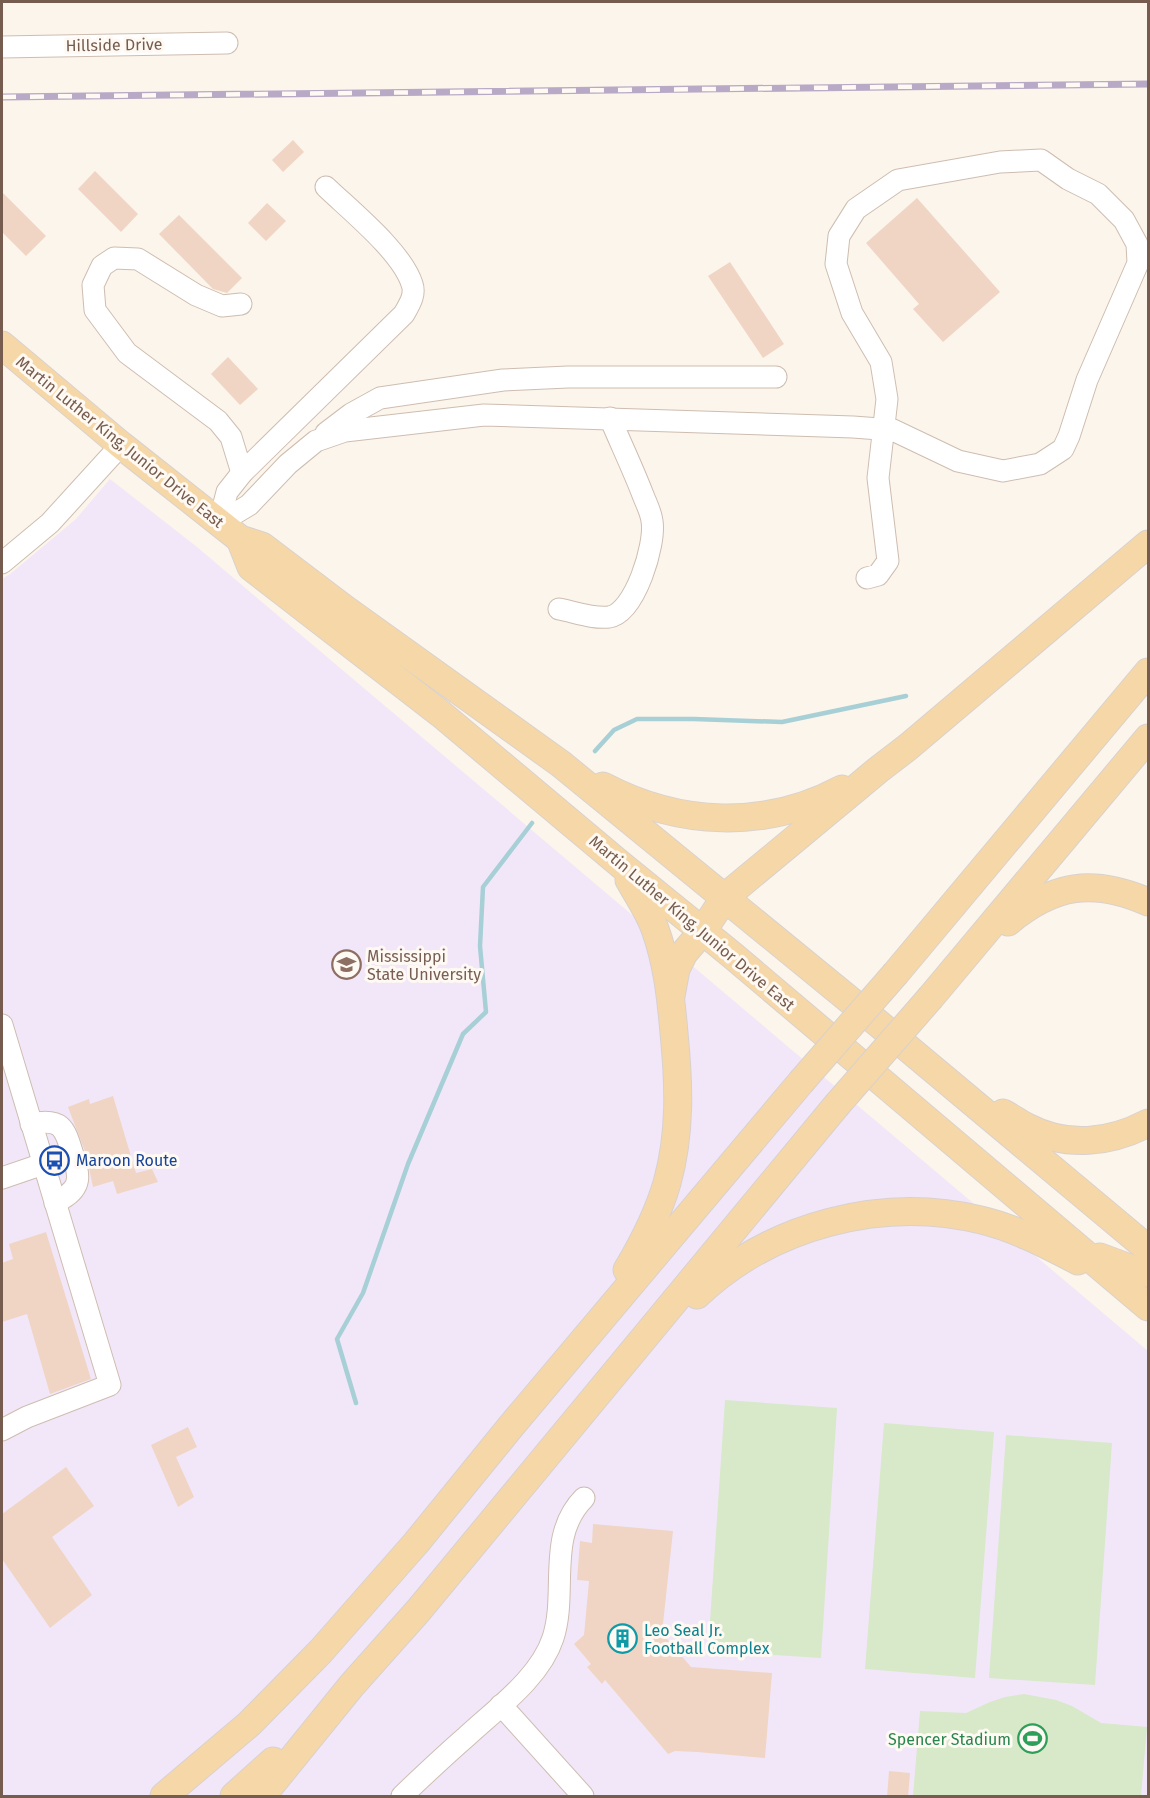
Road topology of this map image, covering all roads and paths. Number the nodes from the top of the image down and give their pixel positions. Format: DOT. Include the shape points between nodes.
graph roads {
  1 [pos="227,43"];
  2 [pos="2,47"];
  3 [pos="326,187"];
  4 [pos="241,304"];
  5 [pos="2,345"];
  6 [pos="776,377"];
  7 [pos="610,418"];
  8 [pos="882,429"];
  9 [pos="316,441"];
  10 [pos="121,445"];
  11 [pos="242,473"];
  12 [pos="219,523"];
  13 [pos="240,539"];
  14 [pos="1149,544"];
  15 [pos="2,563"];
  16 [pos="867,578"];
  17 [pos="560,609"];
  18 [pos="1149,672"];
  19 [pos="1149,738"];
  20 [pos="561,764"];
  21 [pos="878,770"];
  22 [pos="620,864"];
  23 [pos="725,897"];
  24 [pos="1149,902"];
  25 [pos="702,932"];
  26 [pos="963,959"];
  27 [pos="671,996"];
  28 [pos="2,1025"];
  29 [pos="958,1090"];
  30 [pos="1149,1123"];
  31 [pos="31,1124"];
  32 [pos="44,1164"];
  33 [pos="2,1178"];
  34 [pos="55,1203"];
  35 [pos="1149,1249"];
  36 [pos="1082,1250"];
  37 [pos="1149,1274"];
  38 [pos="1121,1284"];
  39 [pos="1149,1307"];
  40 [pos="606,1386"];
  41 [pos="512,1425"];
  42 [pos="2,1430"];
  43 [pos="584,1497"];
  44 [pos="352,1685"];
  45 [pos="501,1705"];
  46 [pos="164,1797"];
  47 [pos="234,1797"];
  48 [pos="262,1797"];
  49 [pos="402,1797"];
  50 [pos="583,1797"];
  1 -- 2 [label="street, Hillside Drive"];
  3 -- 11 [label="street" via="397,255 413,285 412,300 404,314"];
  4 -- 11 [label="street" via="222,306 196,295 138,258 114,258 102,266 93,285 95,310 127,353 218,421 231,437"];
  5 -- 10 [label="main road, Martin Luther King, Junior Drive East"];
  6 -- 9 [label="street" via="568,377 436,389 380,398"];
  7 -- 8 [label="street"];
  7 -- 9 [label="street" via="484,415 345,431"];
  7 -- 17 [label="street" via="652,521 651,548 624,609 611,617"];
  8 -- 8 [label="street" via="894,430 958,460 1003,471 1040,464 1063,449 1087,380 1138,263 1137,244 1124,220 1098,194 1041,160 1000,162 898,180 856,209 839,236 836,264 852,313 881,362 887,399"];
  8 -- 16 [label="street" via="878,478 888,561 878,575"];
  9 -- 12 [label="street" via="249,506"];
  10 -- 12 [label="main road, Martin Luther King, Junior Drive East"];
  10 -- 15 [label="street" via="50,524"];
  11 -- 12 [label="street" via="227,492"];
  12 -- 13 [label="main road, Martin Luther King, Junior Drive East"];
  13 -- 20 [label="main road, Martin Luther King, Junior Drive East" via="262,546"];
  13 -- 22 [label="main road, Martin Luther King, Junior Drive East" via="251,567 441,714"];
  14 -- 21 [label="main road"];
  18 -- 41 [label="main road, bridge"];
  19 -- 26 [label="main road"];
  20 -- 21 [label="main road" via="626,798 675,813 715,818 758,817 790,809 825,798"];
  20 -- 23 [label="main road, Martin Luther King, Junior Drive East"];
  21 -- 23 [label="main road"];
  22 -- 25 [label="main road, Martin Luther King, Junior Drive East"];
  22 -- 27 [label="main road" via="650,915"];
  23 -- 25 [label="main road"];
  23 -- 29 [label="main road, Martin Luther King, Junior Drive East"];
  24 -- 26 [label="main road" via="1112,889 1072,888 1023,909"];
  25 -- 27 [label="main road" via="676,969"];
  25 -- 36 [label="main road, Martin Luther King, Junior Drive East"];
  26 -- 40 [label="main road, bridge" via="836,1106"];
  27 -- 41 [label="main road" via="678,1071 677,1122 674,1154 660,1205 622,1277"];
  28 -- 31 [label="street"];
  29 -- 30 [label="main road" via="1029,1128 1072,1141 1095,1141"];
  29 -- 35 [label="main road, Martin Luther King, Junior Drive East"];
  31 -- 32 [label="street"];
  31 -- 34 [label="street" via="48,1121 66,1132 78,1172 76,1185 68,1196"];
  32 -- 33 [label="street"];
  32 -- 34 [label="street"];
  34 -- 42 [label="street" via="110,1385"];
  36 -- 37 [label="main road"];
  36 -- 38 [label="main road, Martin Luther King, Junior Drive East"];
  38 -- 39 [label="main road, Martin Luther King, Junior Drive East"];
  38 -- 40 [label="main road" via="1046,1244 983,1220 912,1211 834,1220 788,1236 718,1275 645,1352"];
  40 -- 44 [label="main road"];
  41 -- 46 [label="main road" via="416,1544 321,1651 249,1724"];
  43 -- 45 [label="street" via="569,1517 564,1534 553,1638 533,1673"];
  44 -- 47 [label="main road"];
  44 -- 48 [label="main road"];
  45 -- 49 [label="street"];
  45 -- 50 [label="street"];
}
